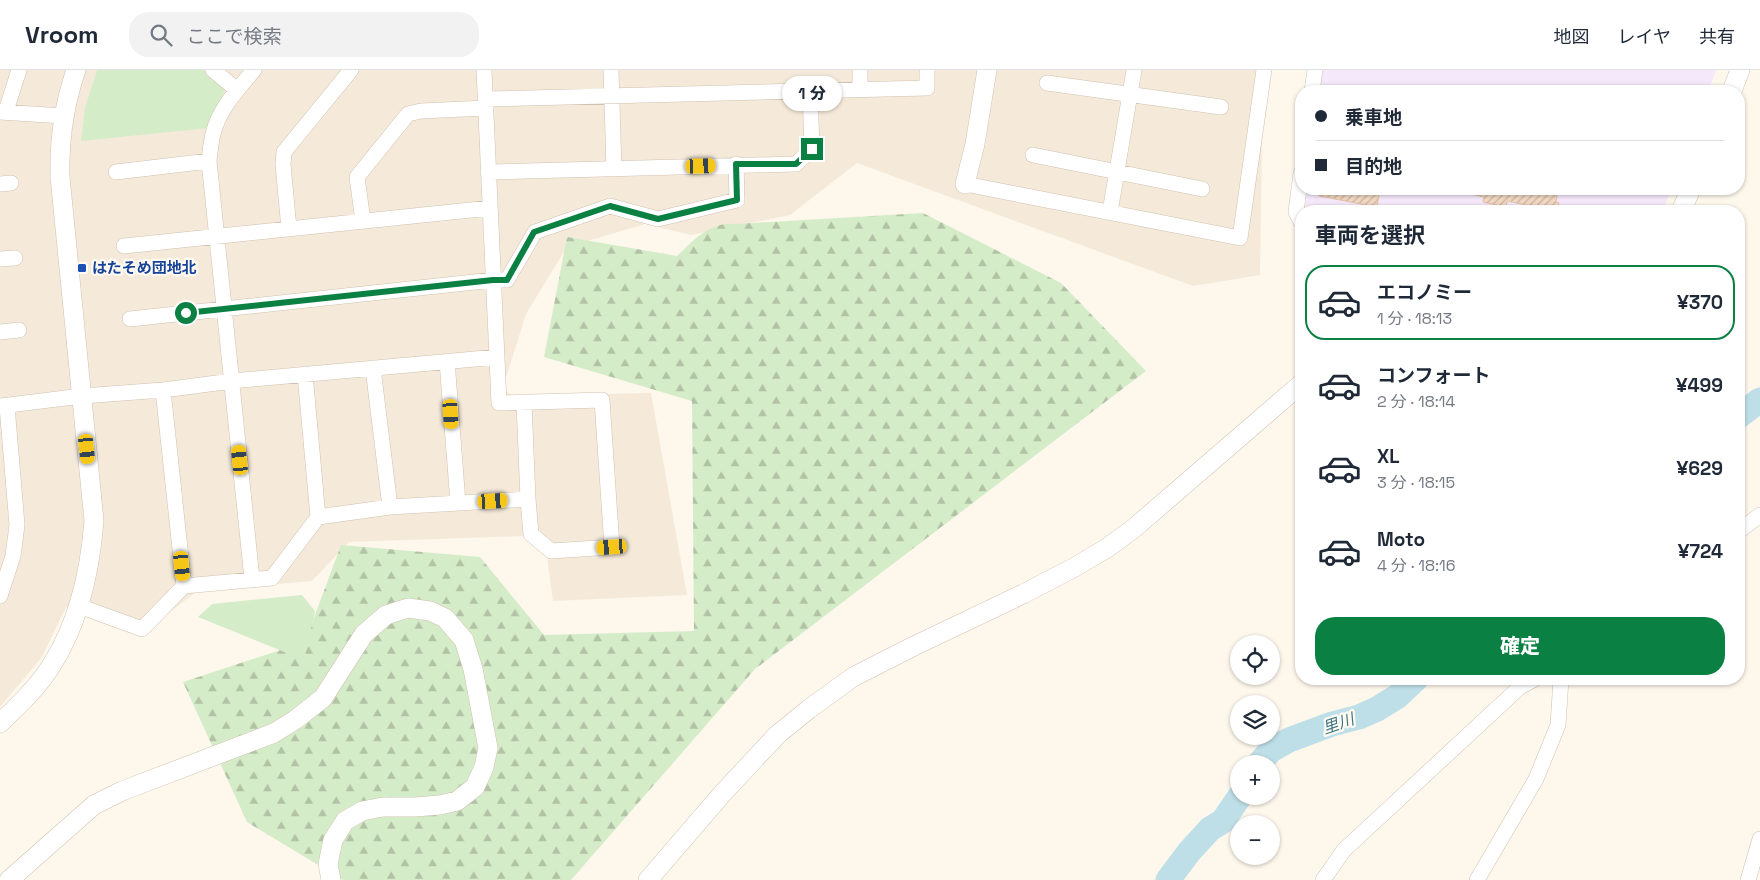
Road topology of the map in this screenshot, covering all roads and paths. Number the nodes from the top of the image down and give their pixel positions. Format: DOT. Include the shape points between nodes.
graph roads {
  1 [pos="19,70"];
  2 [pos="76,70"];
  3 [pos="212,70"];
  4 [pos="254,70"];
  5 [pos="351,70"];
  6 [pos="484,70"];
  7 [pos="611,70"];
  8 [pos="860,70"];
  9 [pos="927,70"];
  10 [pos="987,70"];
  11 [pos="1134,70"];
  12 [pos="1264,70"];
  13 [pos="1315,70"];
  14 [pos="1740,70"];
  15 [pos="1047,84"];
  16 [pos="1313,85"];
  17 [pos="1734,85"];
  18 [pos="237,90"];
  19 [pos="860,90"];
  20 [pos="810,91"];
  21 [pos="1131,94"];
  22 [pos="612,96"];
  23 [pos="485,104"];
  24 [pos="1221,107"];
  25 [pos="3,111"];
  26 [pos="64,116"];
  27 [pos="1033,156"];
  28 [pos="209,161"];
  29 [pos="736,164"];
  30 [pos="614,168"];
  31 [pos="116,172"];
  32 [pos="488,172"];
  33 [pos="1117,172"];
  34 [pos="965,184"];
  35 [pos="1202,189"];
  36 [pos="490,208"];
  37 [pos="1110,212"];
  38 [pos="364,221"];
  39 [pos="289,229"];
  40 [pos="218,236"];
  41 [pos="124,246"];
  42 [pos="493,280"];
  43 [pos="224,309"];
  44 [pos="130,319"];
  45 [pos="19,330"];
  46 [pos="0,332"];
  47 [pos="497,357"];
  48 [pos="447,361"];
  49 [pos="373,368"];
  50 [pos="305,374"];
  51 [pos="232,381"];
  52 [pos="1295,389"];
  53 [pos="163,390"];
  54 [pos="82,396"];
  55 [pos="524,403"];
  56 [pos="4,406"];
  57 [pos="528,499"];
  58 [pos="458,503"];
  59 [pos="390,507"];
  60 [pos="1760,515"];
  61 [pos="318,517"];
  62 [pos="1745,526"];
  63 [pos="252,579"];
  64 [pos="184,586"];
  65 [pos="0,596"];
  66 [pos="79,606"];
  67 [pos="1524,685"];
  68 [pos="1561,685"];
  69 [pos="1,720"];
  70 [pos="1760,840"];
  71 [pos="8,880"];
  72 [pos="331,880"];
  73 [pos="648,880"];
  74 [pos="1323,880"];
  75 [pos="1477,880"];
  76 [pos="1748,880"];
  1 -- 25 [label="street"];
  2 -- 26 [label="street"];
  3 -- 18 [label="street"];
  4 -- 18 [label="street"];
  5 -- 39 [label="street" via="284,152"];
  6 -- 23 [label="street"];
  7 -- 22 [label="street"];
  8 -- 19 [label="street"];
  9 -- 19 [label="street" via="928,88"];
  10 -- 34 [label="street"];
  11 -- 21 [label="street"];
  12 -- 37 [label="street" via="1240,238"];
  13 -- 16 [label="street"];
  14 -- 17 [label="street"];
  15 -- 21 [label="street"];
  18 -- 28 [label="street" via="216,125"];
  19 -- 20 [label="street"];
  20 -- 22 [label="street"];
  20 -- 29 [label="street" via="812,149 796,164"];
  21 -- 24 [label="street"];
  21 -- 33 [label="street"];
  22 -- 23 [label="street"];
  22 -- 30 [label="street"];
  23 -- 32 [label="street"];
  23 -- 38 [label="street" via="408,114 357,177"];
  25 -- 26 [label="street"];
  26 -- 54 [label="street" via="60,177"];
  27 -- 33 [label="street"];
  28 -- 31 [label="street"];
  28 -- 40 [label="street"];
  29 -- 30 [label="street"];
  29 -- 42 [label="street" via="737,200 658,219 610,206 534,232 507,280"];
  30 -- 32 [label="street"];
  32 -- 36 [label="street"];
  33 -- 35 [label="street"];
  33 -- 37 [label="street"];
  34 -- 37 [label="street"];
  36 -- 38 [label="street"];
  36 -- 42 [label="street"];
  38 -- 39 [label="street"];
  39 -- 40 [label="street"];
  40 -- 41 [label="street"];
  40 -- 43 [label="street"];
  42 -- 43 [label="street"];
  42 -- 47 [label="street"];
  43 -- 44 [label="street"];
  43 -- 51 [label="street"];
  45 -- 46 [label="street"];
  47 -- 48 [label="street"];
  47 -- 55 [label="street" via="499,403"];
  48 -- 49 [label="street"];
  48 -- 58 [label="street"];
  49 -- 50 [label="street"];
  49 -- 59 [label="street"];
  50 -- 51 [label="street"];
  50 -- 61 [label="street"];
  51 -- 53 [label="street"];
  51 -- 63 [label="street"];
  52 -- 73 [label="street" via="1107,548 1023,594 853,677 809,709 777,735"];
  53 -- 54 [label="street"];
  53 -- 64 [label="street"];
  54 -- 56 [label="street"];
  54 -- 66 [label="street" via="94,521 87,577"];
  55 -- 57 [label="street"];
  55 -- 57 [label="street" via="602,400 612,547 551,551 531,534"];
  56 -- 65 [label="street" via="17,525 13,556"];
  57 -- 58 [label="street"];
  58 -- 59 [label="street"];
  59 -- 61 [label="street"];
  60 -- 62 [label="street"];
  61 -- 63 [label="street" via="272,578"];
  63 -- 64 [label="street"];
  64 -- 66 [label="street" via="142,629"];
  66 -- 69 [label="street" via="51,667 30,693"];
  67 -- 74 [label="street" via="1344,850"];
  68 -- 75 [label="street" via="1558,725 1536,779"];
  70 -- 76 [label="street"];
  71 -- 72 [label="street" via="94,805 122,791 274,733 295,720 323,698 364,634 386,615 408,608 430,610 445,618 464,640 473,668 488,748 484,767 475,787 457,801 415,807 383,806 362,811 345,821 333,840 328,864"];
}
